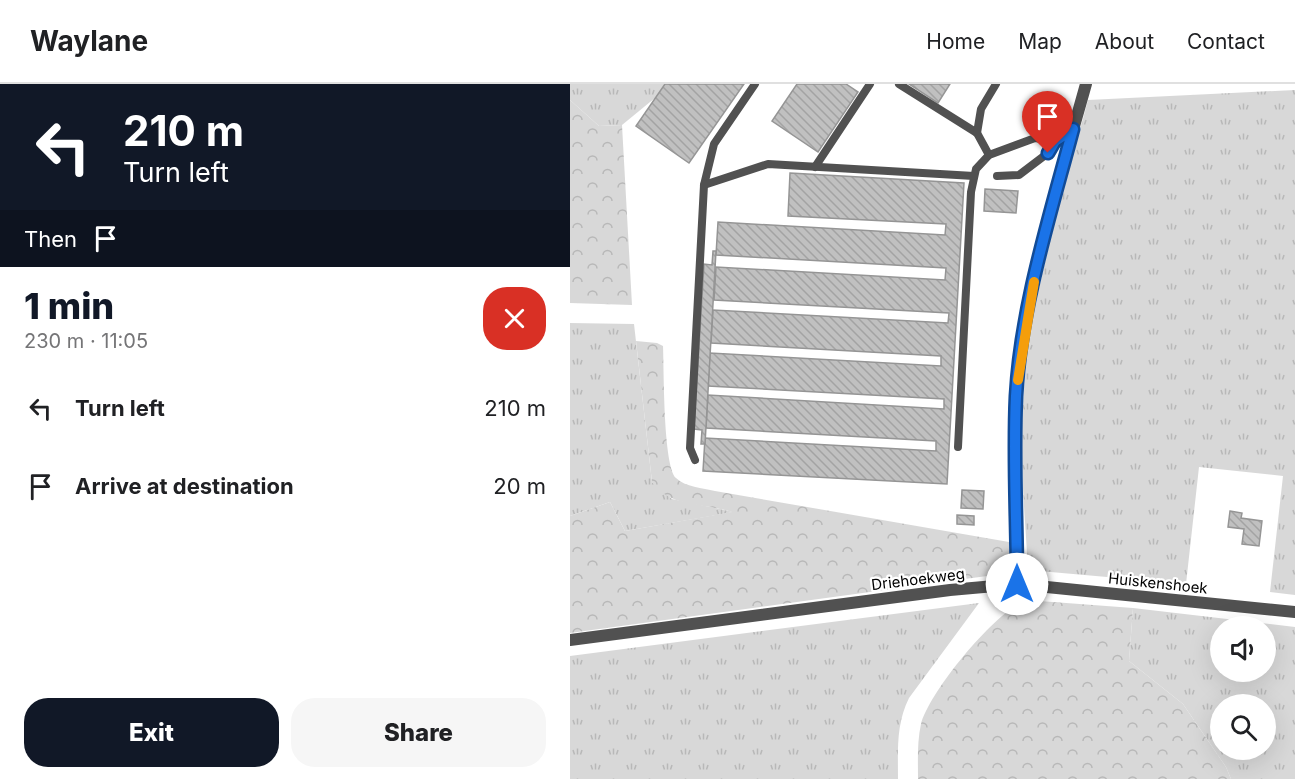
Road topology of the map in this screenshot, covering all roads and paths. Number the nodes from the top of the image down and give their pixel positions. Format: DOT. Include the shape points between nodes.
graph roads {
  1 [pos="755,84"];
  2 [pos="870,84"];
  3 [pos="899,84"];
  4 [pos="996,84"];
  5 [pos="1086,84"];
  6 [pos="1073,129"];
  7 [pos="977,133"];
  8 [pos="1055,141"];
  9 [pos="989,155"];
  10 [pos="815,167"];
  11 [pos="975,176"];
  12 [pos="997,176"];
  13 [pos="704,185"];
  14 [pos="958,447"];
  15 [pos="695,460"];
  16 [pos="1017,584"];
  17 [pos="1295,612"];
  18 [pos="570,640"];
  1 -- 13 [label="lane" via="714,144"];
  2 -- 10 [label="lane"];
  3 -- 7 [label="lane"];
  4 -- 7 [label="lane" via="981,109"];
  5 -- 6 [label="street"];
  6 -- 8 [label="lane"];
  6 -- 16 [label="street" via="1033,286 1016,396"];
  7 -- 9 [label="lane"];
  8 -- 9 [label="lane" via="1035,138"];
  8 -- 12 [label="lane" via="1048,153 1019,175"];
  9 -- 11 [label="lane" via="976,169"];
  10 -- 11 [label="lane"];
  10 -- 13 [label="lane" via="768,164"];
  11 -- 14 [label="lane"];
  13 -- 15 [label="lane" via="690,448"];
  16 -- 17 [label="street, Huiskenshoek"];
  16 -- 18 [label="street, Driehoekweg"];
}
